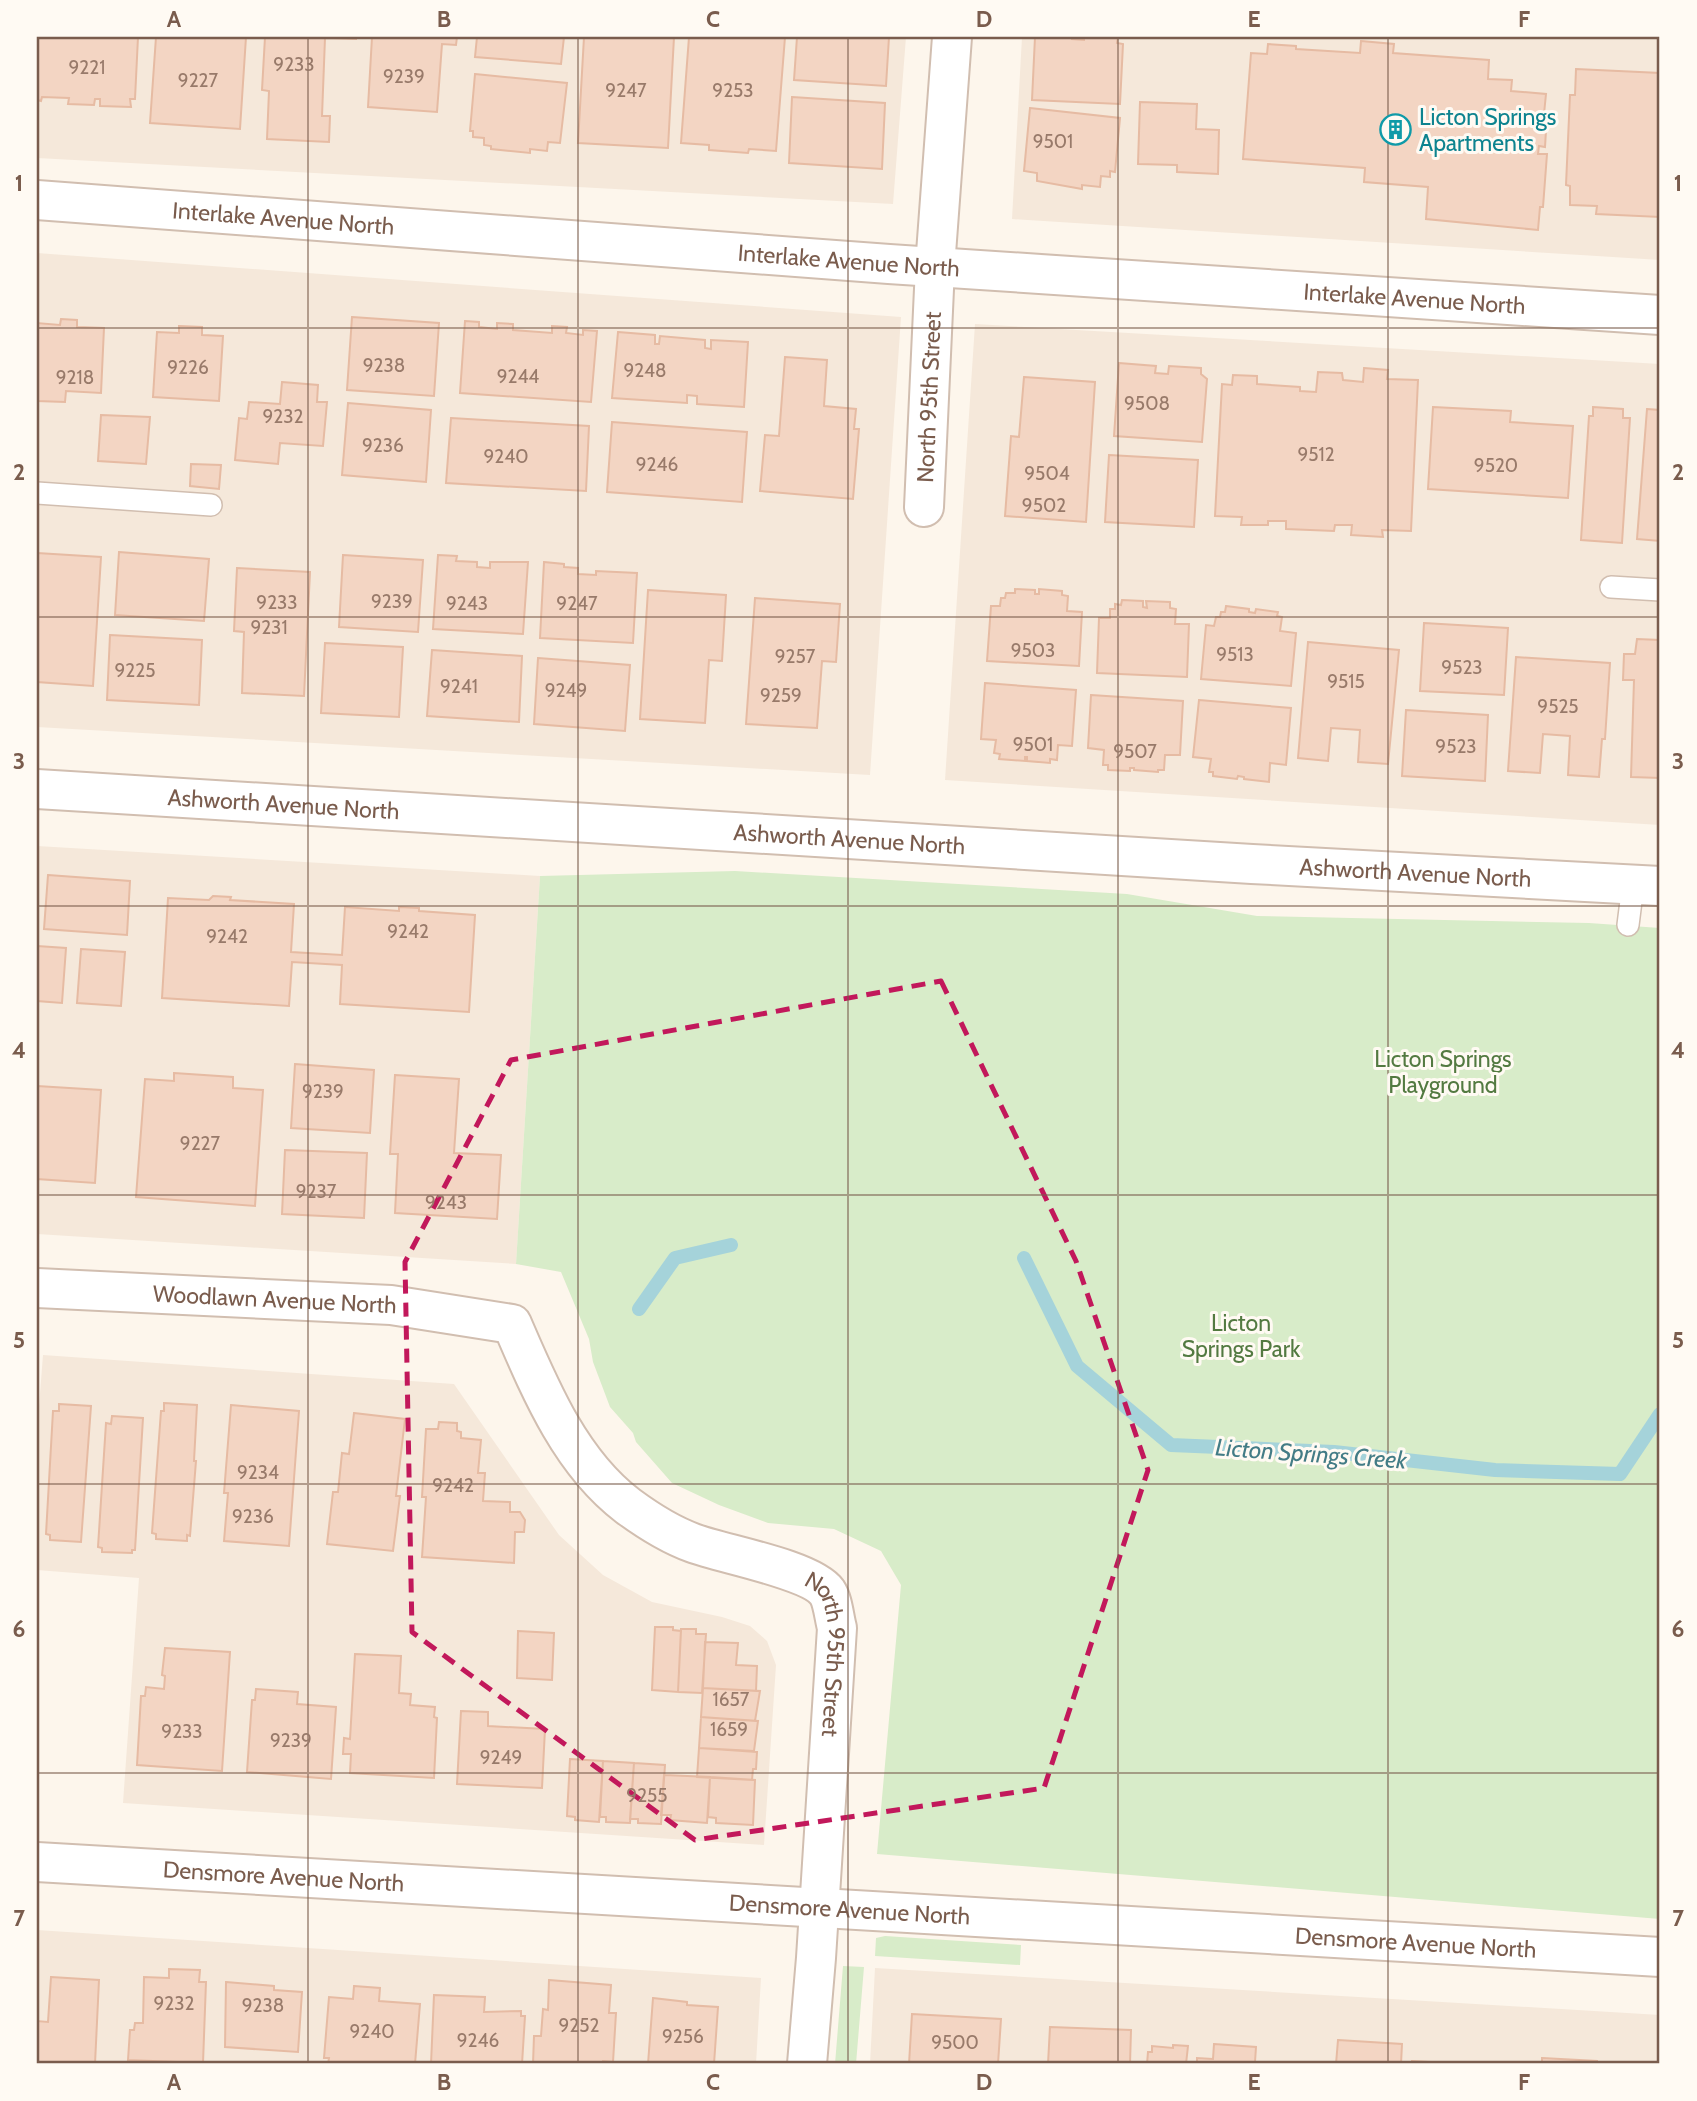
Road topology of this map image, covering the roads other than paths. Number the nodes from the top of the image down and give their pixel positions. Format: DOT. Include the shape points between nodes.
graph roads {
  1 [pos="952,37"];
  2 [pos="37,200"];
  3 [pos="935,267"];
  4 [pos="1660,315"];
  5 [pos="37,493"];
  6 [pos="211,505"];
  7 [pos="924,507"];
  8 [pos="1611,587"];
  9 [pos="1660,590"];
  10 [pos="37,789"];
  11 [pos="1647,885"];
  12 [pos="1628,925"];
  13 [pos="37,1288"];
  14 [pos="512,1324"];
  15 [pos="37,1862"];
  16 [pos="819,1907"];
  17 [pos="1660,1957"];
  18 [pos="807,2064"];
  1 -- 3 [label="street, North 95th Street"];
  2 -- 3 [label="street, Interlake Avenue North"];
  3 -- 4 [label="street, Interlake Avenue North"];
  3 -- 7 [label="street, North 95th Street"];
  5 -- 6 [label="lane"];
  8 -- 9 [label="lane"];
  10 -- 11 [label="street, Ashworth Avenue North"];
  11 -- 12 [label="lane"];
  13 -- 14 [label="street, Woodlawn Avenue North" via="391,1305"];
  14 -- 16 [label="street, North 95th Street" via="565,1433 605,1485 628,1506 690,1542 790,1571 827,1592 837,1628"];
  15 -- 16 [label="street, Densmore Avenue North"];
  16 -- 17 [label="street, Densmore Avenue North"];
  16 -- 18 [label="street, North 95th Street"];
}
